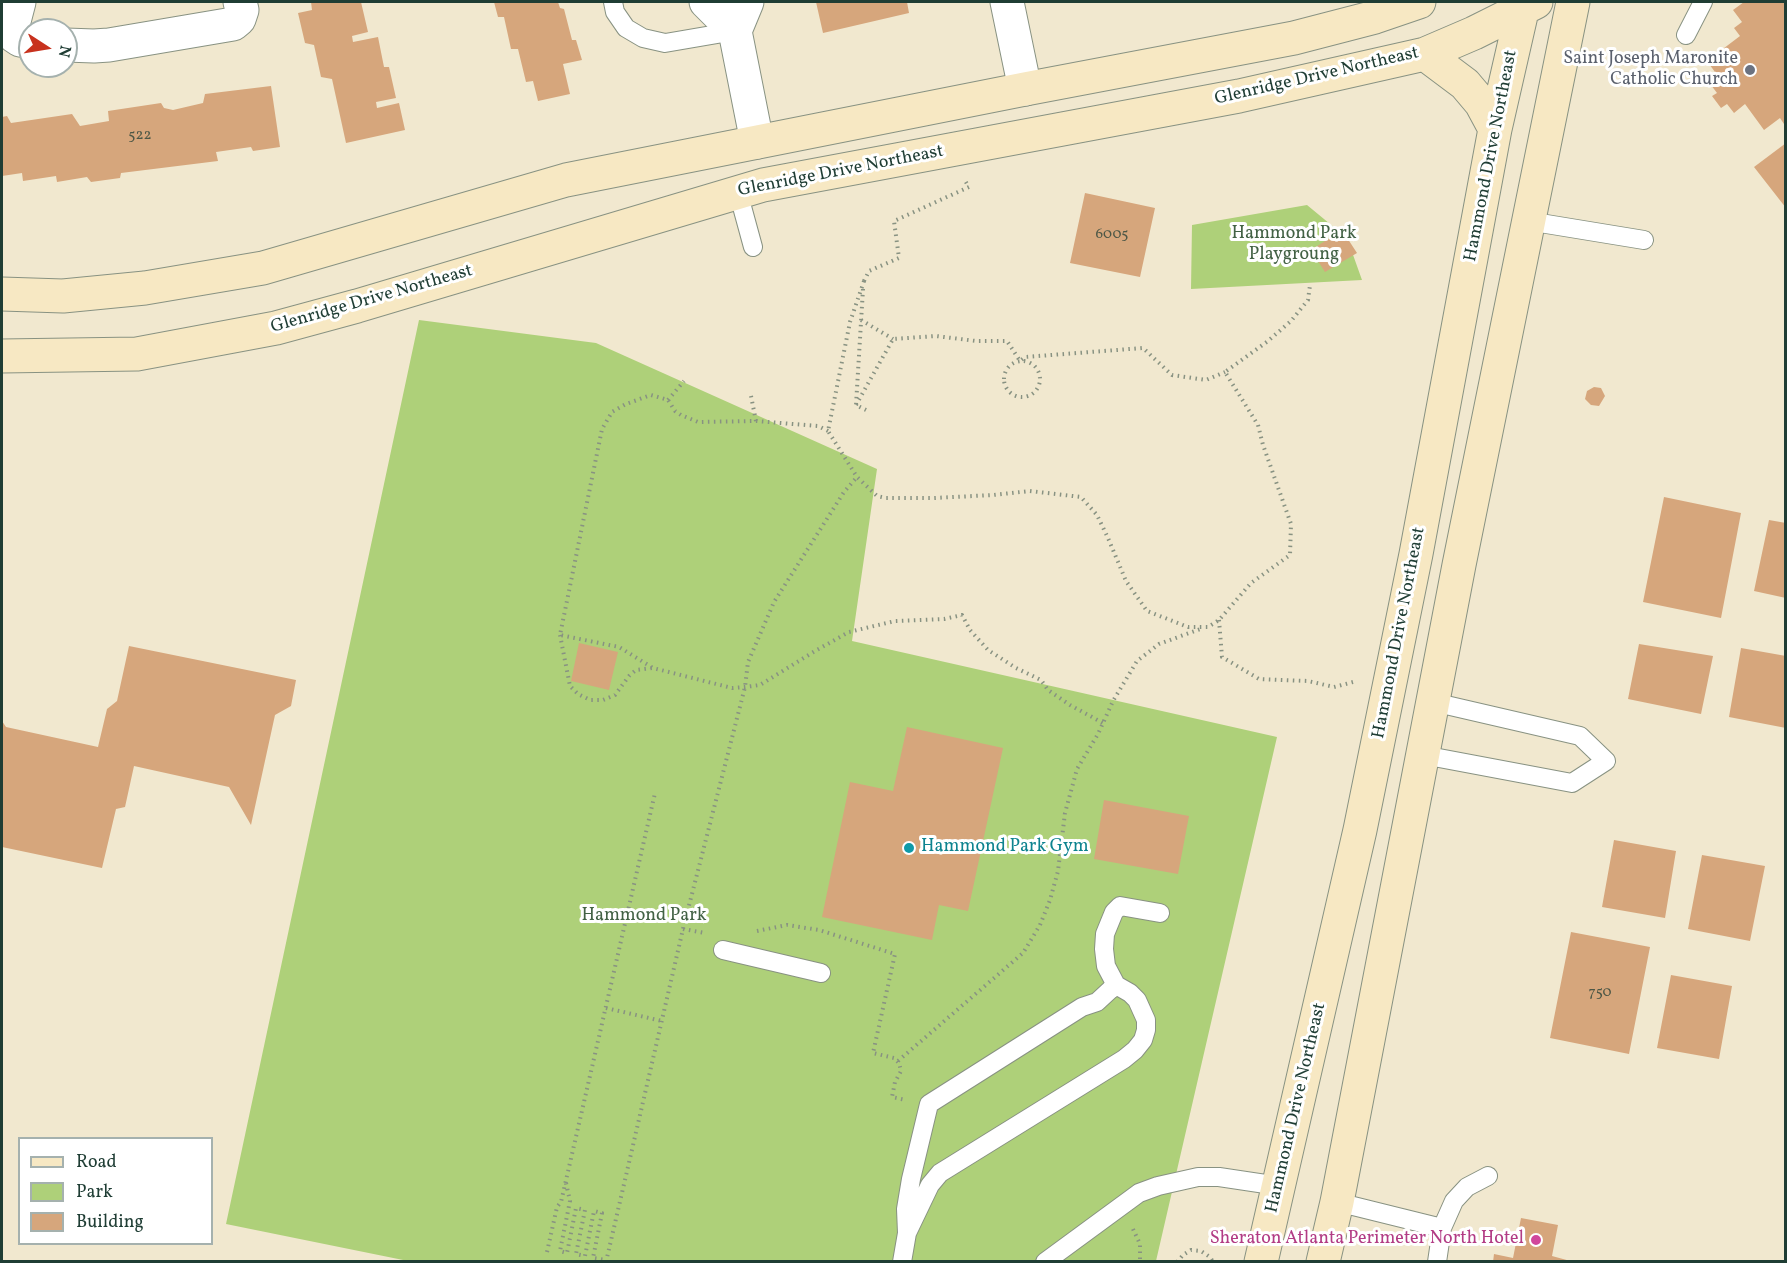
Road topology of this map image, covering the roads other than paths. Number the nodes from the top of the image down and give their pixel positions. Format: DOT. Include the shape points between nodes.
graph roads {
  1 [pos="19,2"];
  2 [pos="240,2"];
  3 [pos="613,2"];
  4 [pos="706,2"];
  5 [pos="1007,2"];
  6 [pos="1419,2"];
  7 [pos="1573,2"];
  8 [pos="1703,2"];
  9 [pos="1527,4"];
  10 [pos="741,16"];
  11 [pos="1686,35"];
  12 [pos="18,39"];
  13 [pos="78,46"];
  14 [pos="1425,54"];
  15 [pos="1025,89"];
  16 [pos="1495,129"];
  17 [pos="758,142"];
  18 [pos="738,192"];
  19 [pos="1528,221"];
  20 [pos="1644,240"];
  21 [pos="753,247"];
  22 [pos="2,294"];
  23 [pos="2,356"];
  24 [pos="1433,702"];
  25 [pos="1423,755"];
  26 [pos="1160,913"];
  27 [pos="723,950"];
  28 [pos="821,973"];
  29 [pos="1116,985"];
  30 [pos="1488,1176"];
  31 [pos="1279,1186"];
  32 [pos="1336,1202"];
  33 [pos="1442,1228"];
  34 [pos="907,1233"];
  35 [pos="902,1262"];
  36 [pos="1045,1262"];
  37 [pos="1261,1262"];
  38 [pos="1323,1262"];
  39 [pos="1437,1262"];
  1 -- 12 [label="street" via="12,29"];
  2 -- 13 [label="street" via="239,20 233,24 109,45"];
  3 -- 10 [label="lane" via="626,28 643,38 665,43"];
  4 -- 10 [label="street"];
  5 -- 15 [label="street"];
  6 -- 15 [label="main road" via="1294,38"];
  7 -- 19 [label="main road"];
  8 -- 11 [label="lane"];
  9 -- 14 [label="main road, Glenridge Drive Northeast"];
  9 -- 16 [label="main road, Hammond Drive Northeast"];
  10 -- 17 [label="street"];
  14 -- 16 [label="main road" via="1465,84"];
  14 -- 18 [label="main road, Glenridge Drive Northeast" via="1239,96"];
  15 -- 17 [label="main road"];
  16 -- 31 [label="main road, Hammond Drive Northeast" via="1363,818"];
  17 -- 22 [label="main road" via="566,180 263,268 135,289 63,296"];
  18 -- 21 [label="lane"];
  18 -- 23 [label="main road, Glenridge Drive Northeast" via="276,328 137,354"];
  19 -- 20 [label="lane"];
  19 -- 24 [label="main road"];
  24 -- 25 [label="main road"];
  24 -- 25 [label="lane" via="1580,736 1606,761 1572,783"];
  25 -- 32 [label="main road"];
  26 -- 29 [label="lane" via="1120,906 1114,912 1104,950 1106,966"];
  27 -- 28 [label="lane"];
  29 -- 34 [label="lane" via="1097,1002 1082,1007 929,1104 911,1179"];
  29 -- 34 [label="lane" via="1137,1000 1146,1020 1143,1040 1135,1050 940,1173"];
  30 -- 33 [label="lane" via="1467,1187 1454,1201"];
  31 -- 36 [label="lane" via="1219,1177 1198,1177 1158,1186 1139,1193"];
  31 -- 37 [label="main road, Hammond Drive Northeast"];
  32 -- 33 [label="lane"];
  32 -- 38 [label="main road"];
  33 -- 39 [label="lane"];
  34 -- 35 [label="lane"];
}
